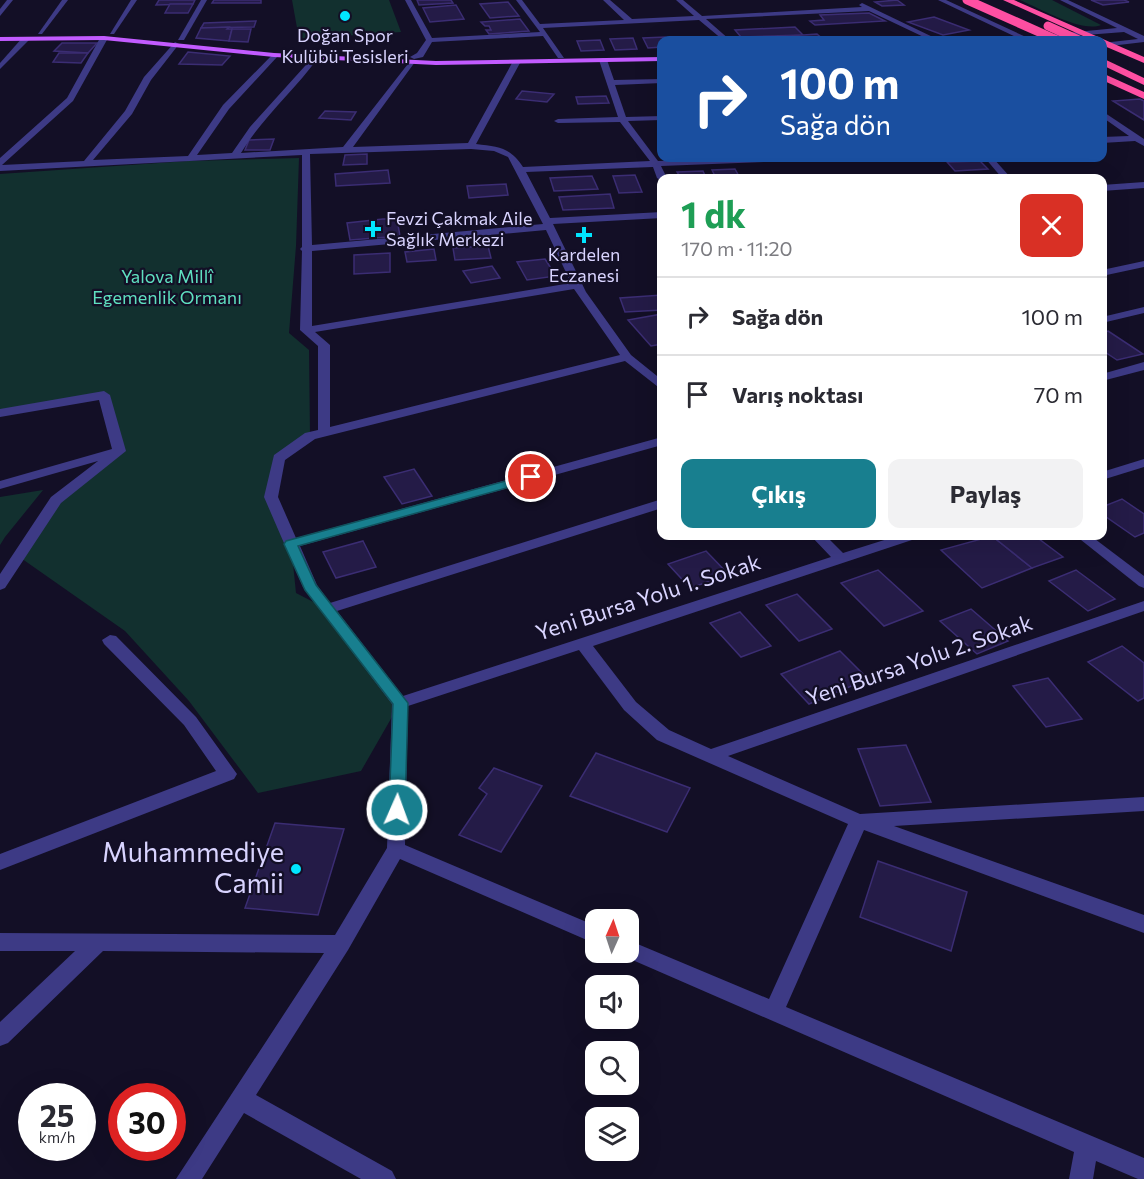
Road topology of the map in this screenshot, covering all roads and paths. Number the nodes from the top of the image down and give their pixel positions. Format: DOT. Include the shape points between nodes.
graph roads {
  1 [pos="10,0"];
  2 [pos="65,0"];
  3 [pos="135,0"];
  4 [pos="204,0"];
  5 [pos="408,0"];
  6 [pos="519,0"];
  7 [pos="606,0"];
  8 [pos="679,0"];
  9 [pos="851,0"];
  10 [pos="941,0"];
  11 [pos="967,0"];
  12 [pos="991,0"];
  13 [pos="1008,0"];
  14 [pos="1063,0"];
  15 [pos="869,9"];
  16 [pos="0,14"];
  17 [pos="702,18"];
  18 [pos="630,21"];
  19 [pos="539,26"];
  20 [pos="1123,30"];
  21 [pos="40,33"];
  22 [pos="1144,33"];
  23 [pos="0,34"];
  24 [pos="546,34"];
  25 [pos="1133,34"];
  26 [pos="108,35"];
  27 [pos="722,36"];
  28 [pos="926,36"];
  29 [pos="1018,36"];
  30 [pos="1048,36"];
  31 [pos="1078,36"];
  32 [pos="1078,36"];
  33 [pos="1086,36"];
  34 [pos="0,39"];
  35 [pos="26,39"];
  36 [pos="1144,39"];
  37 [pos="430,40"];
  38 [pos="178,41"];
  39 [pos="1107,44"];
  40 [pos="1107,46"];
  41 [pos="1107,47"];
  42 [pos="657,53"];
  43 [pos="274,55"];
  44 [pos="561,56"];
  45 [pos="314,58"];
  46 [pos="657,59"];
  47 [pos="413,60"];
  48 [pos="603,60"];
  49 [pos="1144,60"];
  50 [pos="516,63"];
  51 [pos="1107,64"];
  52 [pos="0,67"];
  53 [pos="1144,70"];
  54 [pos="1107,78"];
  55 [pos="657,81"];
  56 [pos="1144,82"];
  57 [pos="609,83"];
  58 [pos="1144,96"];
  59 [pos="1107,116"];
  60 [pos="657,118"];
  61 [pos="623,120"];
  62 [pos="558,122"];
  63 [pos="1107,140"];
  64 [pos="1141,140"];
  65 [pos="471,146"];
  66 [pos="345,150"];
  67 [pos="306,153"];
  68 [pos="235,155"];
  69 [pos="191,157"];
  70 [pos="699,162"];
  71 [pos="993,162"];
  72 [pos="656,164"];
  73 [pos="0,165"];
  74 [pos="85,165"];
  75 [pos="520,170"];
  76 [pos="660,174"];
  77 [pos="1003,174"];
  78 [pos="1144,185"];
  79 [pos="1107,188"];
  80 [pos="657,215"];
  81 [pos="547,224"];
  82 [pos="305,249"];
  83 [pos="1144,264"];
  84 [pos="1107,272"];
  85 [pos="578,285"];
  86 [pos="1144,310"];
  87 [pos="1107,320"];
  88 [pos="306,330"];
  89 [pos="627,357"];
  90 [pos="1144,366"];
  91 [pos="1107,377"];
  92 [pos="657,382"];
  93 [pos="0,413"];
  94 [pos="324,432"];
  95 [pos="657,442"];
  96 [pos="119,451"];
  97 [pos="1144,463"];
  98 [pos="1107,474"];
  99 [pos="0,485"];
  100 [pos="657,505"];
  101 [pos="822,540"];
  102 [pos="896,540"];
  103 [pos="1088,540"];
  104 [pos="291,544"];
  105 [pos="839,557"];
  106 [pos="1144,583"];
  107 [pos="0,585"];
  108 [pos="1144,606"];
  109 [pos="327,609"];
  110 [pos="110,640"];
  111 [pos="582,643"];
  112 [pos="400,703"];
  113 [pos="710,756"];
  114 [pos="1144,804"];
  115 [pos="859,821"];
  116 [pos="396,849"];
  117 [pos="0,862"];
  118 [pos="1144,924"];
  119 [pos="585,929"];
  120 [pos="100,941"];
  121 [pos="0,942"];
  122 [pos="340,944"];
  123 [pos="639,954"];
  124 [pos="774,1011"];
  125 [pos="0,1036"];
  126 [pos="240,1098"];
  127 [pos="1087,1145"];
  128 [pos="1144,1170"];
  129 [pos="188,1179"];
  130 [pos="384,1179"];
  131 [pos="1081,1179"];
  1 -- 16 [label="street"];
  2 -- 21 [label="street"];
  3 -- 26 [label="street"];
  4 -- 38 [label="street"];
  5 -- 37 [label="street"];
  6 -- 19 [label="street"];
  7 -- 18 [label="street"];
  8 -- 17 [label="street"];
  9 -- 15 [label="street"];
  10 -- 29 [label="street"];
  11 -- 30 [label="highway, bridge"];
  12 -- 31 [label="highway, bridge"];
  13 -- 32 [label="highway"];
  14 -- 20 [label="street"];
  15 -- 17 [label="street"];
  15 -- 28 [label="street"];
  17 -- 18 [label="street"];
  17 -- 27 [label="street"];
  18 -- 19 [label="street"];
  19 -- 24 [label="street"];
  20 -- 25 [label="street"];
  20 -- 33 [label="street"];
  21 -- 23 [label="main road"];
  21 -- 26 [label="main road"];
  22 -- 25 [label="street"];
  24 -- 37 [label="street"];
  24 -- 44 [label="street"];
  25 -- 36 [label="street"];
  26 -- 35 [label="main road"];
  26 -- 38 [label="main road"];
  26 -- 73 [label="street" via="70,99"];
  34 -- 35 [label="main road"];
  35 -- 52 [label="street"];
  36 -- 39 [label="street"];
  37 -- 47 [label="street"];
  38 -- 43 [label="main road"];
  38 -- 47 [label="main road"];
  38 -- 74 [label="street" via="147,79 129,112"];
  40 -- 49 [label="highway"];
  41 -- 53 [label="highway"];
  42 -- 44 [label="main road"];
  43 -- 45 [label="main road"];
  43 -- 69 [label="street" via="226,107"];
  44 -- 47 [label="main road"];
  45 -- 47 [label="main road"];
  45 -- 68 [label="street" via="245,136"];
  46 -- 48 [label="main road"];
  47 -- 50 [label="main road"];
  47 -- 66 [label="street"];
  48 -- 50 [label="main road"];
  48 -- 57 [label="street"];
  50 -- 65 [label="street"];
  51 -- 56 [label="highway"];
  54 -- 58 [label="highway"];
  55 -- 57 [label="street"];
  57 -- 61 [label="street"];
  59 -- 64 [label="street"];
  60 -- 61 [label="street"];
  61 -- 62 [label="street"];
  61 -- 72 [label="street"];
  63 -- 64 [label="street"];
  65 -- 66 [label="street"];
  65 -- 75 [label="street" via="511,155"];
  66 -- 67 [label="street"];
  67 -- 68 [label="street"];
  67 -- 82 [label="street"];
  68 -- 69 [label="street"];
  69 -- 74 [label="street"];
  70 -- 72 [label="street"];
  71 -- 77 [label="street"];
  72 -- 75 [label="street"];
  72 -- 76 [label="street"];
  73 -- 74 [label="street"];
  75 -- 81 [label="street"];
  78 -- 79 [label="street"];
  80 -- 81 [label="street"];
  81 -- 82 [label="street"];
  81 -- 85 [label="street"];
  82 -- 88 [label="street"];
  83 -- 84 [label="street"];
  85 -- 88 [label="street"];
  85 -- 89 [label="street"];
  86 -- 87 [label="street"];
  88 -- 94 [label="street" via="324,345"];
  89 -- 92 [label="street"];
  89 -- 94 [label="street"];
  90 -- 91 [label="street"];
  93 -- 96 [label="street" via="104,394"];
  94 -- 104 [label="street" via="310,436 279,458 271,497"];
  95 -- 104 [label="street"];
  96 -- 99 [label="street"];
  96 -- 107 [label="street" via="56,500"];
  97 -- 98 [label="street"];
  100 -- 109 [label="street"];
  101 -- 105 [label="street"];
  102 -- 105 [label="street, Yeni Bursa Yolu 1. Sokak"];
  103 -- 106 [label="street"];
  104 -- 109 [label="street" via="310,586"];
  105 -- 111 [label="street, Yeni Bursa Yolu 1. Sokak"];
  108 -- 113 [label="street, Yeni Bursa Yolu 2. Sokak"];
  109 -- 112 [label="street"];
  110 -- 117 [label="street" via="190,721 228,774"];
  111 -- 112 [label="street, Yeni Bursa Yolu 1. Sokak"];
  111 -- 113 [label="street" via="630,706 663,735"];
  112 -- 116 [label="street"];
  113 -- 115 [label="street"];
  114 -- 115 [label="street"];
  115 -- 118 [label="street"];
  115 -- 124 [label="street"];
  116 -- 119 [label="street"];
  116 -- 122 [label="street"];
  120 -- 121 [label="street"];
  120 -- 122 [label="street"];
  120 -- 125 [label="street"];
  122 -- 126 [label="street"];
  123 -- 124 [label="street"];
  124 -- 127 [label="street"];
  126 -- 129 [label="street"];
  126 -- 130 [label="street"];
  127 -- 128 [label="street"];
  127 -- 131 [label="street"];
}
